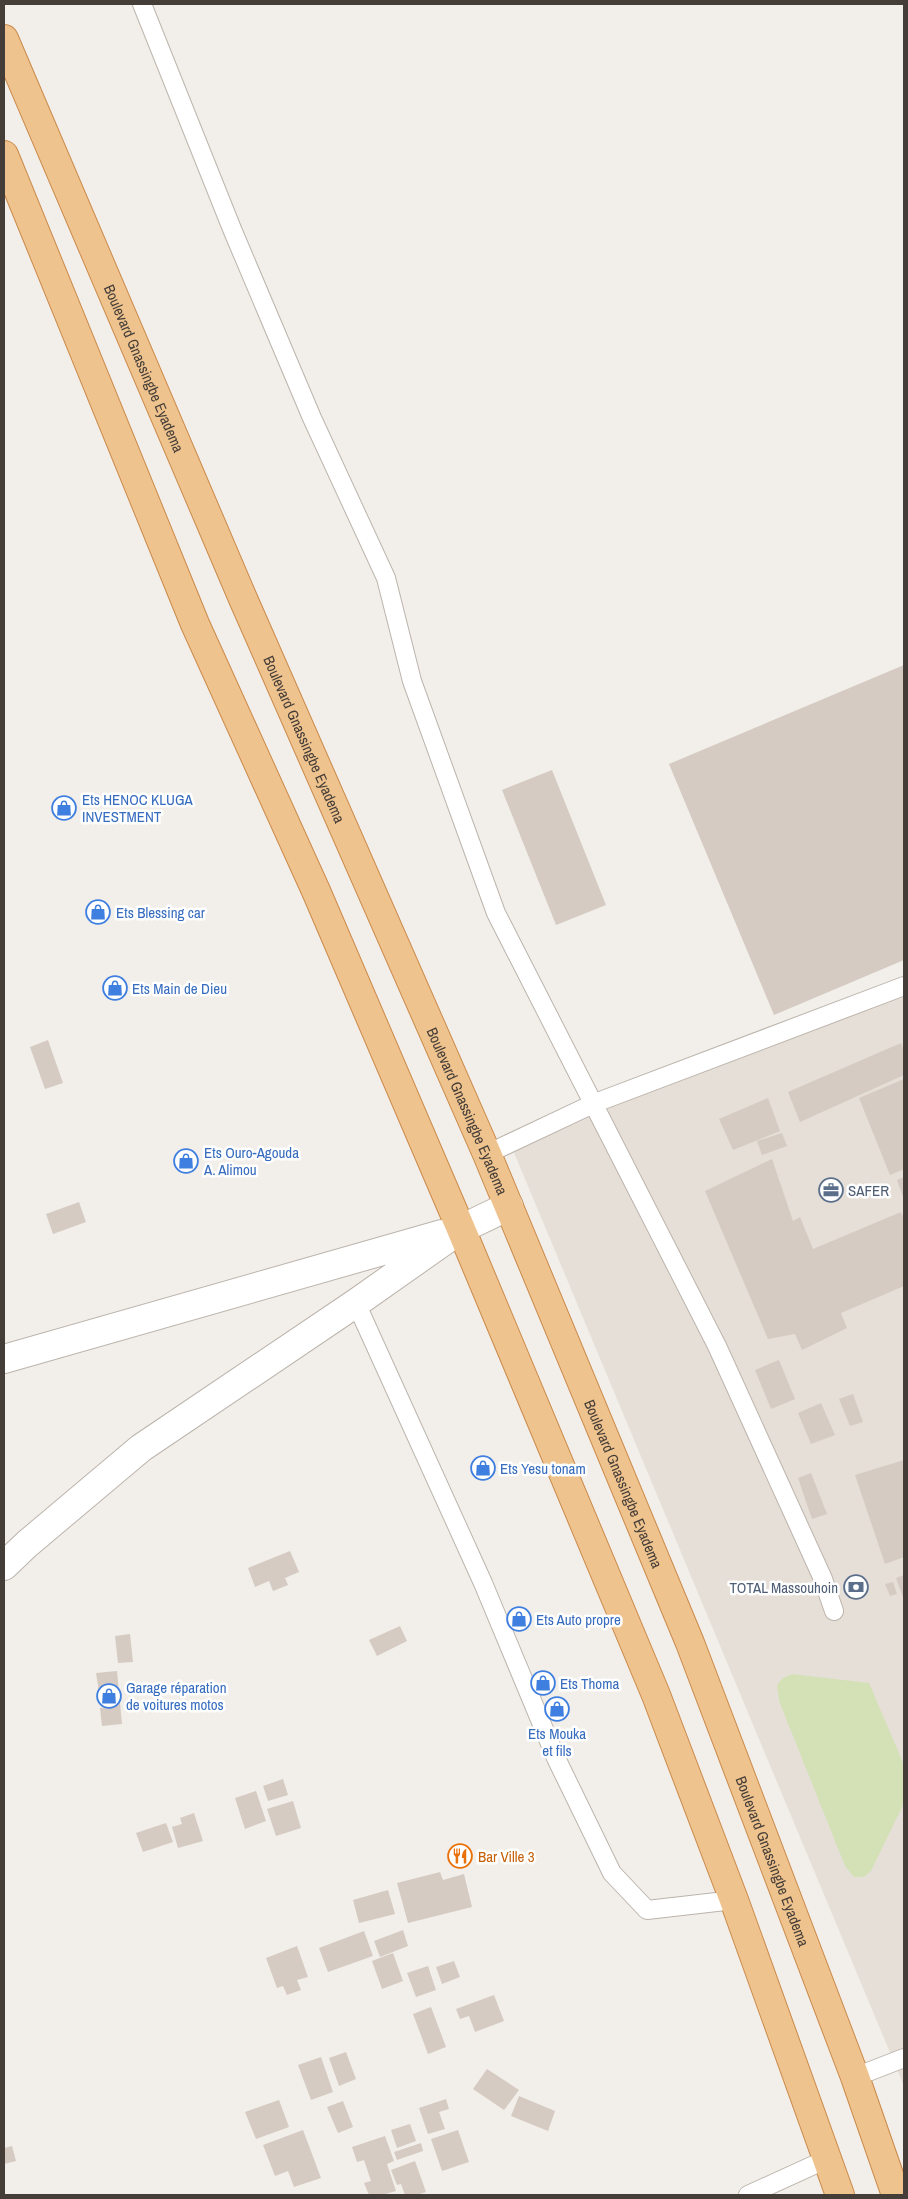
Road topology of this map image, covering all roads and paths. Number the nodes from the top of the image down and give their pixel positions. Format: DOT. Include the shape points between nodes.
graph roads {
  1 [pos="142,4"];
  2 [pos="4,39"];
  3 [pos="4,155"];
  4 [pos="904,986"];
  5 [pos="595,1103"];
  6 [pos="487,1154"];
  7 [pos="509,1206"];
  8 [pos="461,1229"];
  9 [pos="356,1303"];
  10 [pos="4,1359"];
  11 [pos="4,1566"];
  12 [pos="834,1611"];
  13 [pos="734,1900"];
  14 [pos="904,2058"];
  15 [pos="854,2077"];
  16 [pos="827,2159"];
  17 [pos="748,2195"];
  18 [pos="840,2195"];
  19 [pos="896,2195"];
  1 -- 5 [label="lane" via="308,409 386,578 412,681 496,914"];
  2 -- 6 [label="highway, Boulevard Gnassingbe Eyadema" via="244,601"];
  3 -- 8 [label="highway" via="196,624 316,891"];
  4 -- 5 [label="lane"];
  5 -- 6 [label="lane"];
  5 -- 12 [label="lane" via="670,1258 717,1346 823,1579"];
  6 -- 7 [label="highway, Boulevard Gnassingbe Eyadema"];
  7 -- 8 [label="street"];
  7 -- 15 [label="highway, Boulevard Gnassingbe Eyadema" via="690,1643"];
  8 -- 9 [label="street"];
  8 -- 10 [label="street"];
  8 -- 13 [label="highway" via="656,1695"];
  9 -- 11 [label="street" via="141,1448"];
  9 -- 13 [label="lane" via="483,1583 556,1758 612,1873 647,1910"];
  13 -- 16 [label="highway"];
  14 -- 15 [label="lane"];
  15 -- 19 [label="highway, Boulevard Gnassingbe Eyadema"];
  16 -- 17 [label="lane"];
  16 -- 18 [label="highway"];
}
